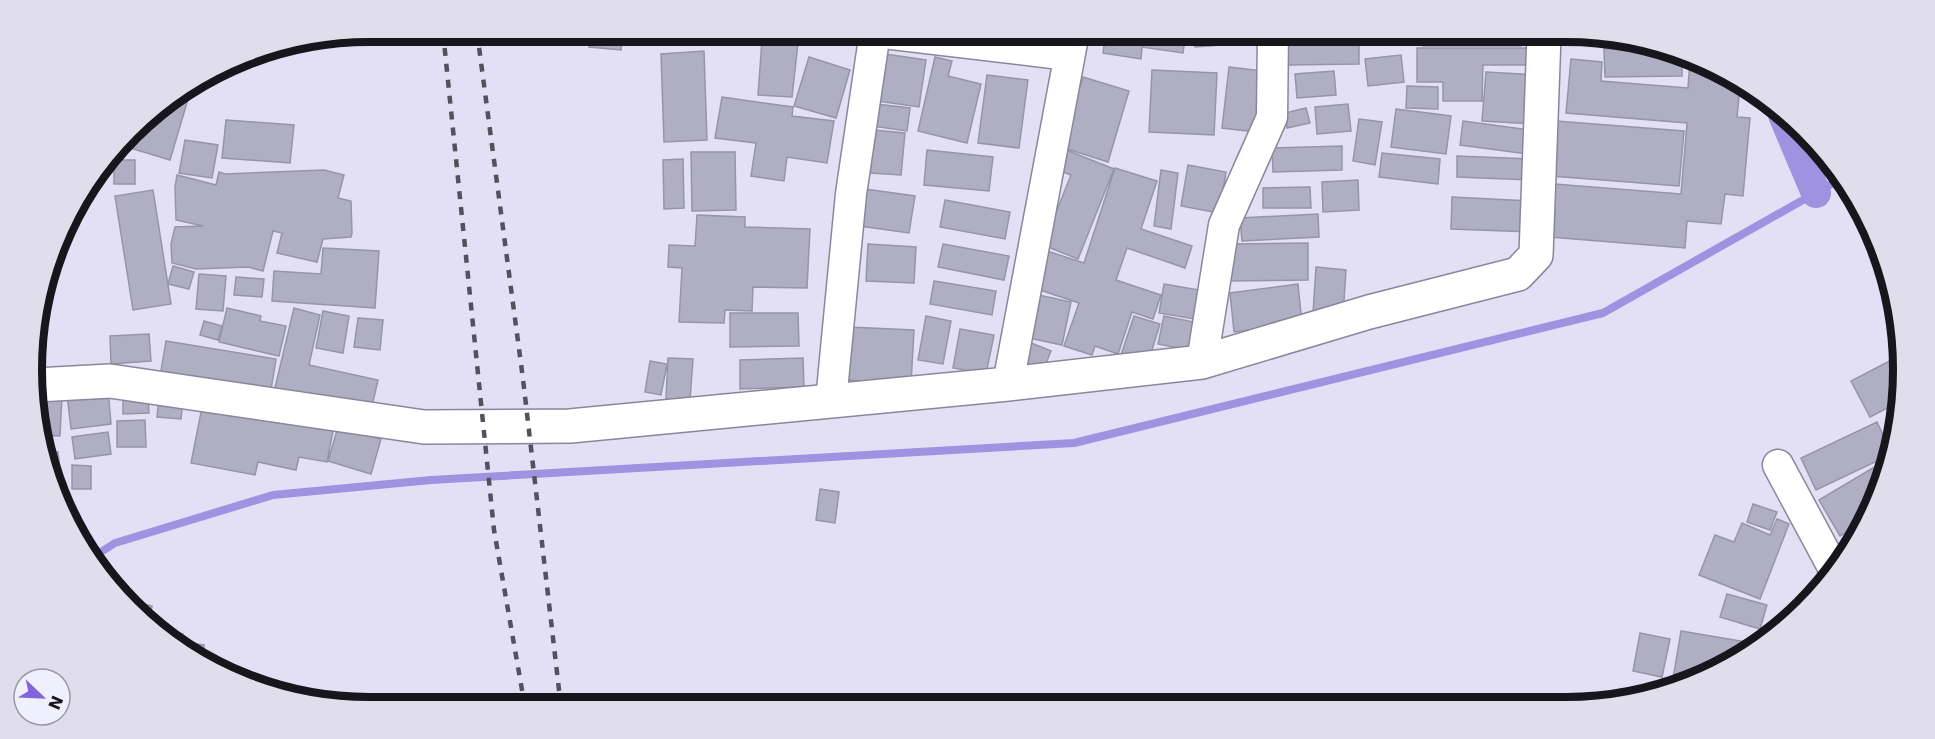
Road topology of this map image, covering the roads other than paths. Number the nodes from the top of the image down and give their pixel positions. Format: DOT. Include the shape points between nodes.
graph roads {
  1 [pos="874,42"];
  2 [pos="1053,42"];
  3 [pos="1273,42"];
  4 [pos="1544,42"];
  5 [pos="1071,43"];
  6 [pos="1202,362"];
  7 [pos="1008,384"];
  8 [pos="43,385"];
  9 [pos="831,401"];
  10 [pos="1778,465"];
  11 [pos="1830,562"];
  1 -- 9 [label="street" via="851,194"];
  2 -- 5 [label="street"];
  3 -- 6 [label="street" via="1272,117 1224,225"];
  4 -- 6 [label="street" via="1536,255 1518,274 1370,312"];
  5 -- 7 [label="street"];
  6 -- 7 [label="street"];
  7 -- 9 [label="street"];
  8 -- 9 [label="street" via="110,381 424,427 570,426"];
  10 -- 11 [label="street"];
}
